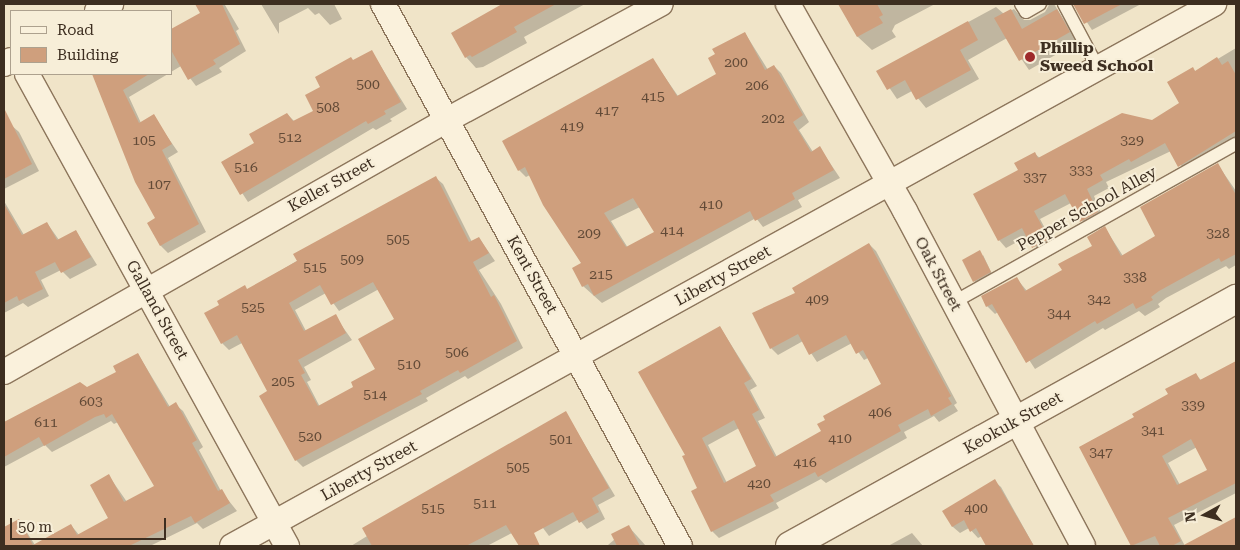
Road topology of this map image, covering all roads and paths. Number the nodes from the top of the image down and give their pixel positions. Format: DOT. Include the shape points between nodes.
graph roads {
  1 [pos="111,4"];
  2 [pos="383,4"];
  3 [pos="661,4"];
  4 [pos="788,4"];
  5 [pos="1022,4"];
  6 [pos="1040,4"];
  7 [pos="1064,4"];
  8 [pos="1214,4"];
  9 [pos="99,10"];
  10 [pos="1098,68"];
  11 [pos="28,75"];
  12 [pos="447,120"];
  13 [pos="1236,144"];
  14 [pos="890,183"];
  15 [pos="145,290"];
  16 [pos="1236,298"];
  17 [pos="954,302"];
  18 [pos="577,358"];
  19 [pos="4,372"];
  20 [pos="1015,422"];
  21 [pos="274,523"];
  22 [pos="232,546"];
  23 [pos="287,546"];
  24 [pos="680,546"];
  25 [pos="790,546"];
  26 [pos="1083,546"];
  1 -- 9 [label="street"];
  2 -- 12 [label="street, Kent Street"];
  3 -- 12 [label="street, Keller Street"];
  4 -- 14 [label="street, Oak Street"];
  5 -- 6 [label="lane" via="1026,12"];
  7 -- 10 [label="lane"];
  8 -- 10 [label="street, Liberty Street"];
  10 -- 14 [label="street, Liberty Street"];
  11 -- 15 [label="street, Galland Street"];
  12 -- 15 [label="street, Keller Street"];
  12 -- 18 [label="street, Kent Street"];
  13 -- 17 [label="lane, Pepper School Alley"];
  14 -- 17 [label="street, Oak Street"];
  14 -- 18 [label="street, Liberty Street"];
  15 -- 19 [label="street, Keller Street"];
  15 -- 21 [label="street, Galland Street"];
  16 -- 20 [label="street, Keokuk Street"];
  17 -- 20 [label="street, Oak Street"];
  18 -- 21 [label="street, Liberty Street"];
  18 -- 24 [label="street, Kent Street"];
  20 -- 25 [label="street, Keokuk Street"];
  20 -- 26 [label="street, Oak Street"];
  21 -- 22 [label="street, Liberty Street"];
  21 -- 23 [label="street, Galland Street"];
}
